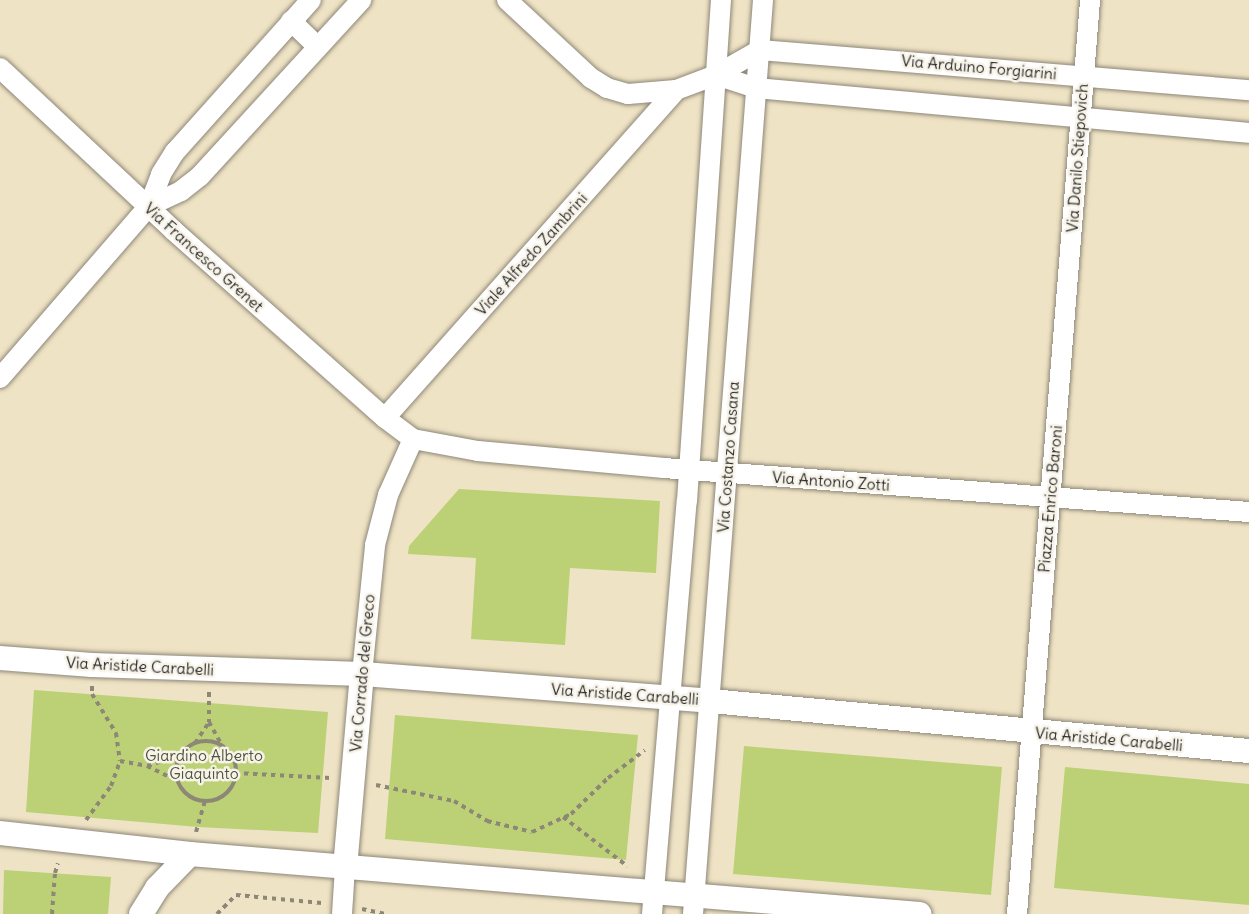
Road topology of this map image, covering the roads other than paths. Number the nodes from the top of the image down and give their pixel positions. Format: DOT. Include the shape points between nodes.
graph roads {
  1 [pos="311,0"];
  2 [pos="361,0"];
  3 [pos="507,0"];
  4 [pos="722,0"];
  5 [pos="763,0"];
  6 [pos="1090,0"];
  7 [pos="291,21"];
  8 [pos="318,47"];
  9 [pos="760,50"];
  10 [pos="0,69"];
  11 [pos="716,75"];
  12 [pos="1083,76"];
  13 [pos="756,88"];
  14 [pos="676,90"];
  15 [pos="1249,90"];
  16 [pos="1080,117"];
  17 [pos="1249,133"];
  18 [pos="149,207"];
  19 [pos="1065,316"];
  20 [pos="0,378"];
  21 [pos="385,417"];
  22 [pos="413,439"];
  23 [pos="689,470"];
  24 [pos="727,473"];
  25 [pos="1051,497"];
  26 [pos="1249,512"];
  27 [pos="0,658"];
  28 [pos="362,674"];
  29 [pos="671,698"];
  30 [pos="711,701"];
  31 [pos="1030,732"];
  32 [pos="1249,751"];
  33 [pos="0,833"];
  34 [pos="190,854"];
  35 [pos="345,868"];
  36 [pos="654,894"];
  37 [pos="693,904"];
  38 [pos="342,909"];
  39 [pos="141,914"];
  40 [pos="920,914"];
  41 [pos="1017,914"];
  1 -- 7 [label="street"];
  2 -- 8 [label="street"];
  3 -- 14 [label="street" via="591,78 607,88 639,94"];
  4 -- 11 [label="street"];
  5 -- 9 [label="street, Via Costanzo Casana"];
  6 -- 12 [label="street, Via Danilo Stiepovich"];
  7 -- 8 [label="street"];
  7 -- 18 [label="street" via="175,152 160,174"];
  8 -- 18 [label="street" via="200,176"];
  9 -- 11 [label="street"];
  9 -- 12 [label="street, Via Arduino Forgiarini"];
  9 -- 13 [label="street, Via Costanzo Casana"];
  10 -- 18 [label="street, Via Francesco Grenet"];
  11 -- 13 [label="street"];
  11 -- 14 [label="street"];
  11 -- 23 [label="street"];
  12 -- 15 [label="street, Via Arduino Forgiarini"];
  12 -- 16 [label="street, Via Danilo Stiepovich"];
  13 -- 16 [label="street"];
  13 -- 24 [label="street, Via Costanzo Casana"];
  14 -- 21 [label="street, Viale Alfredo Zambrini"];
  16 -- 17 [label="street"];
  16 -- 19 [label="street, Via Danilo Stiepovich"];
  18 -- 20 [label="street"];
  18 -- 21 [label="street, Via Francesco Grenet"];
  19 -- 25 [label="street, Piazza Enrico Baroni"];
  21 -- 22 [label="street, Via Francesco Grenet"];
  22 -- 23 [label="street, Via Antonio Zotti" via="478,451"];
  22 -- 28 [label="street, Via Corrado del Greco" via="388,495 377,536"];
  23 -- 24 [label="street, Via Antonio Zotti"];
  23 -- 29 [label="street"];
  24 -- 25 [label="street, Via Antonio Zotti"];
  24 -- 30 [label="street, Via Costanzo Casana"];
  25 -- 26 [label="street, Via Antonio Zotti"];
  25 -- 31 [label="street, Piazza Enrico Baroni"];
  27 -- 28 [label="street, Via Aristide Carabelli"];
  28 -- 29 [label="street, Via Aristide Carabelli"];
  28 -- 35 [label="street, Via Corrado del Greco"];
  29 -- 30 [label="street, Via Aristide Carabelli"];
  29 -- 36 [label="street"];
  30 -- 31 [label="street, Via Aristide Carabelli"];
  30 -- 37 [label="street, Via Costanzo Casana"];
  31 -- 32 [label="street, Via Aristide Carabelli"];
  31 -- 41 [label="street"];
  33 -- 34 [label="street"];
  34 -- 35 [label="street"];
  34 -- 39 [label="street" via="157,888"];
  35 -- 36 [label="street"];
  35 -- 38 [label="street, Via Corrado del Greco"];
  36 -- 37 [label="street"];
  37 -- 40 [label="street"];
}
